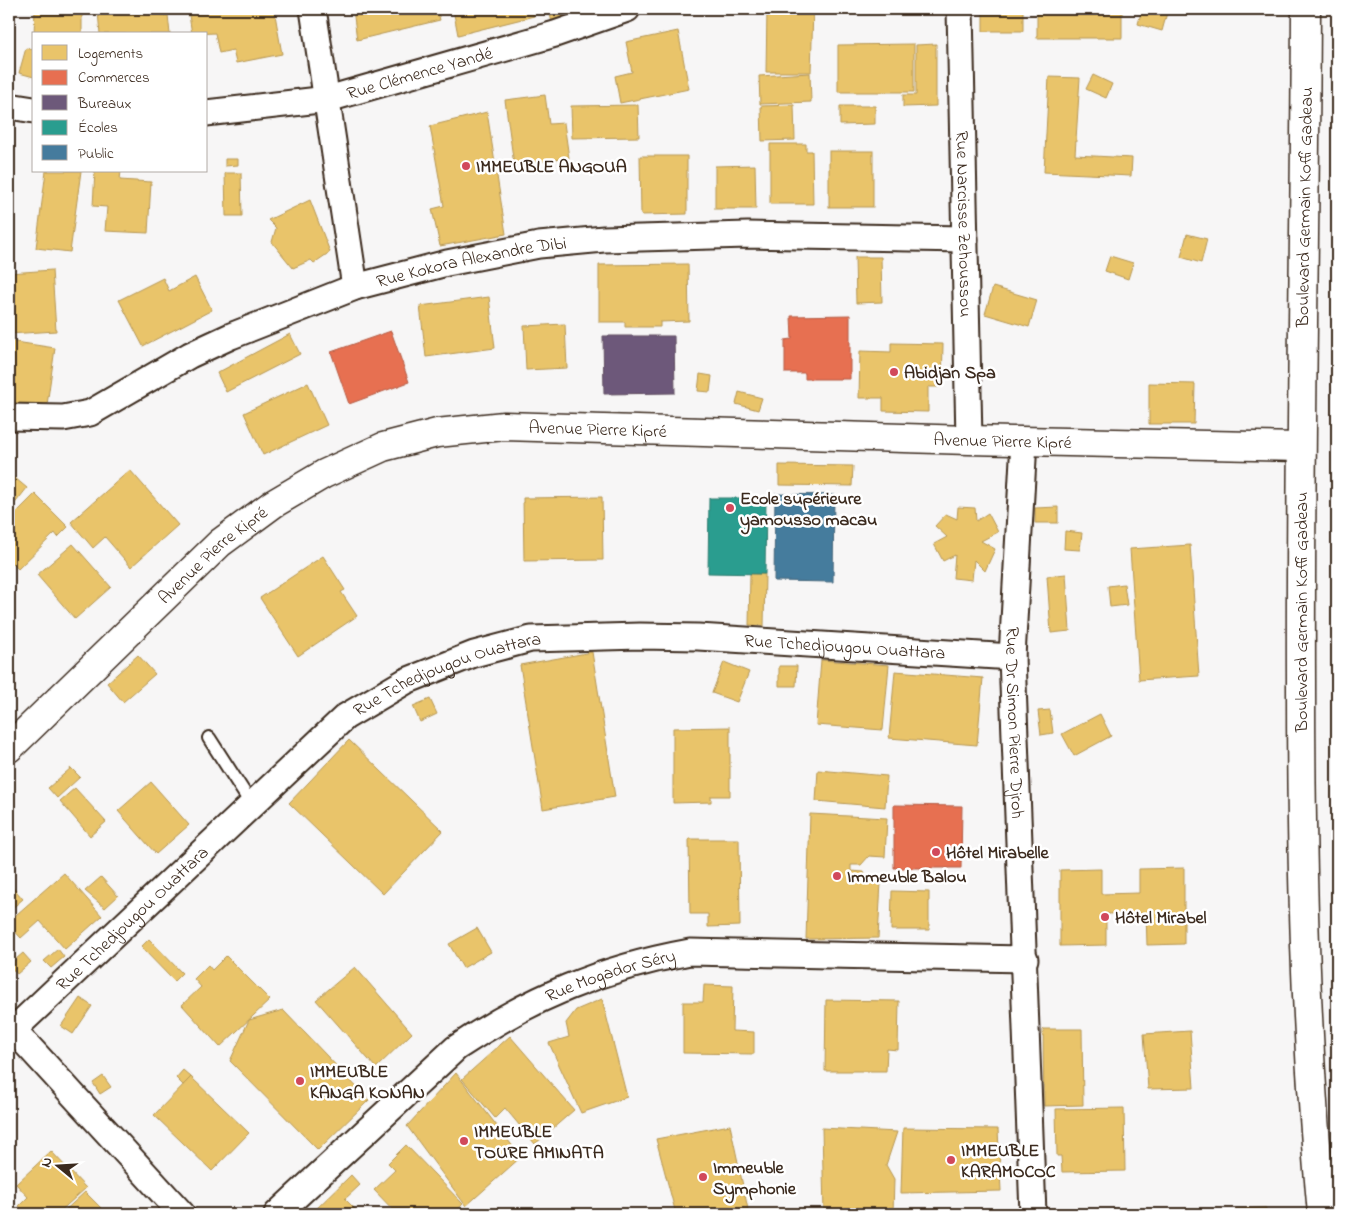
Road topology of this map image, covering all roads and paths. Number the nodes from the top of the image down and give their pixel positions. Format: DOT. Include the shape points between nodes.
graph roads {
  1 [pos="314,9"];
  2 [pos="627,9"];
  3 [pos="960,9"];
  4 [pos="1306,9"];
  5 [pos="328,99"];
  6 [pos="9,106"];
  7 [pos="32,110"];
  8 [pos="208,113"];
  9 [pos="965,239"];
  10 [pos="356,287"];
  11 [pos="9,417"];
  12 [pos="970,440"];
  13 [pos="1024,441"];
  14 [pos="1300,447"];
  15 [pos="1012,656"];
  16 [pos="210,738"];
  17 [pos="9,748"];
  18 [pos="252,805"];
  19 [pos="1025,959"];
  20 [pos="10,1029"];
  21 [pos="182,1214"];
  22 [pos="277,1214"];
  23 [pos="1033,1214"];
  24 [pos="1322,1214"];
  1 -- 5 [label="street"];
  2 -- 5 [label="street, Rue Clémence Yandé" via="546,37"];
  3 -- 9 [label="street, Rue Narcisse Zehoussou"];
  4 -- 14 [label="street, Boulevard Germain Koffi Gadeau"];
  5 -- 8 [label="street, Rue Clémence Yandé"];
  5 -- 10 [label="street"];
  6 -- 7 [label="street"];
  9 -- 10 [label="street, Rue Kokora Alexandre Dibi" via="748,235 604,239 530,247"];
  9 -- 12 [label="street, Rue Narcisse Zehoussou"];
  10 -- 11 [label="street, Rue Kokora Alexandre Dibi" via="190,355 90,413 63,418"];
  12 -- 13 [label="street, Avenue Pierre Kipré"];
  12 -- 17 [label="street, Avenue Pierre Kipré" via="504,426 437,433 383,447 324,474 273,504 220,543"];
  13 -- 14 [label="street, Avenue Pierre Kipré"];
  13 -- 15 [label="street, Rue Dr Simon Pierre Djroh"];
  14 -- 24 [label="street, Boulevard Germain Koffi Gadeau" via="1302,855 1306,981"];
  15 -- 18 [label="street, Rue Tchedjougou Ouattara" via="698,637 531,639 474,654 398,686 345,717"];
  15 -- 19 [label="street, Rue Dr Simon Pierre Djroh"];
  16 -- 18 [label="lane"];
  18 -- 20 [label="street, Rue Tchedjougou Ouattara"];
  19 -- 22 [label="street, Rue Mogador Séry" via="690,952 642,961 587,978 548,995 456,1048"];
  19 -- 23 [label="street, Rue Dr Simon Pierre Djroh"];
  20 -- 21 [label="street"];
}
